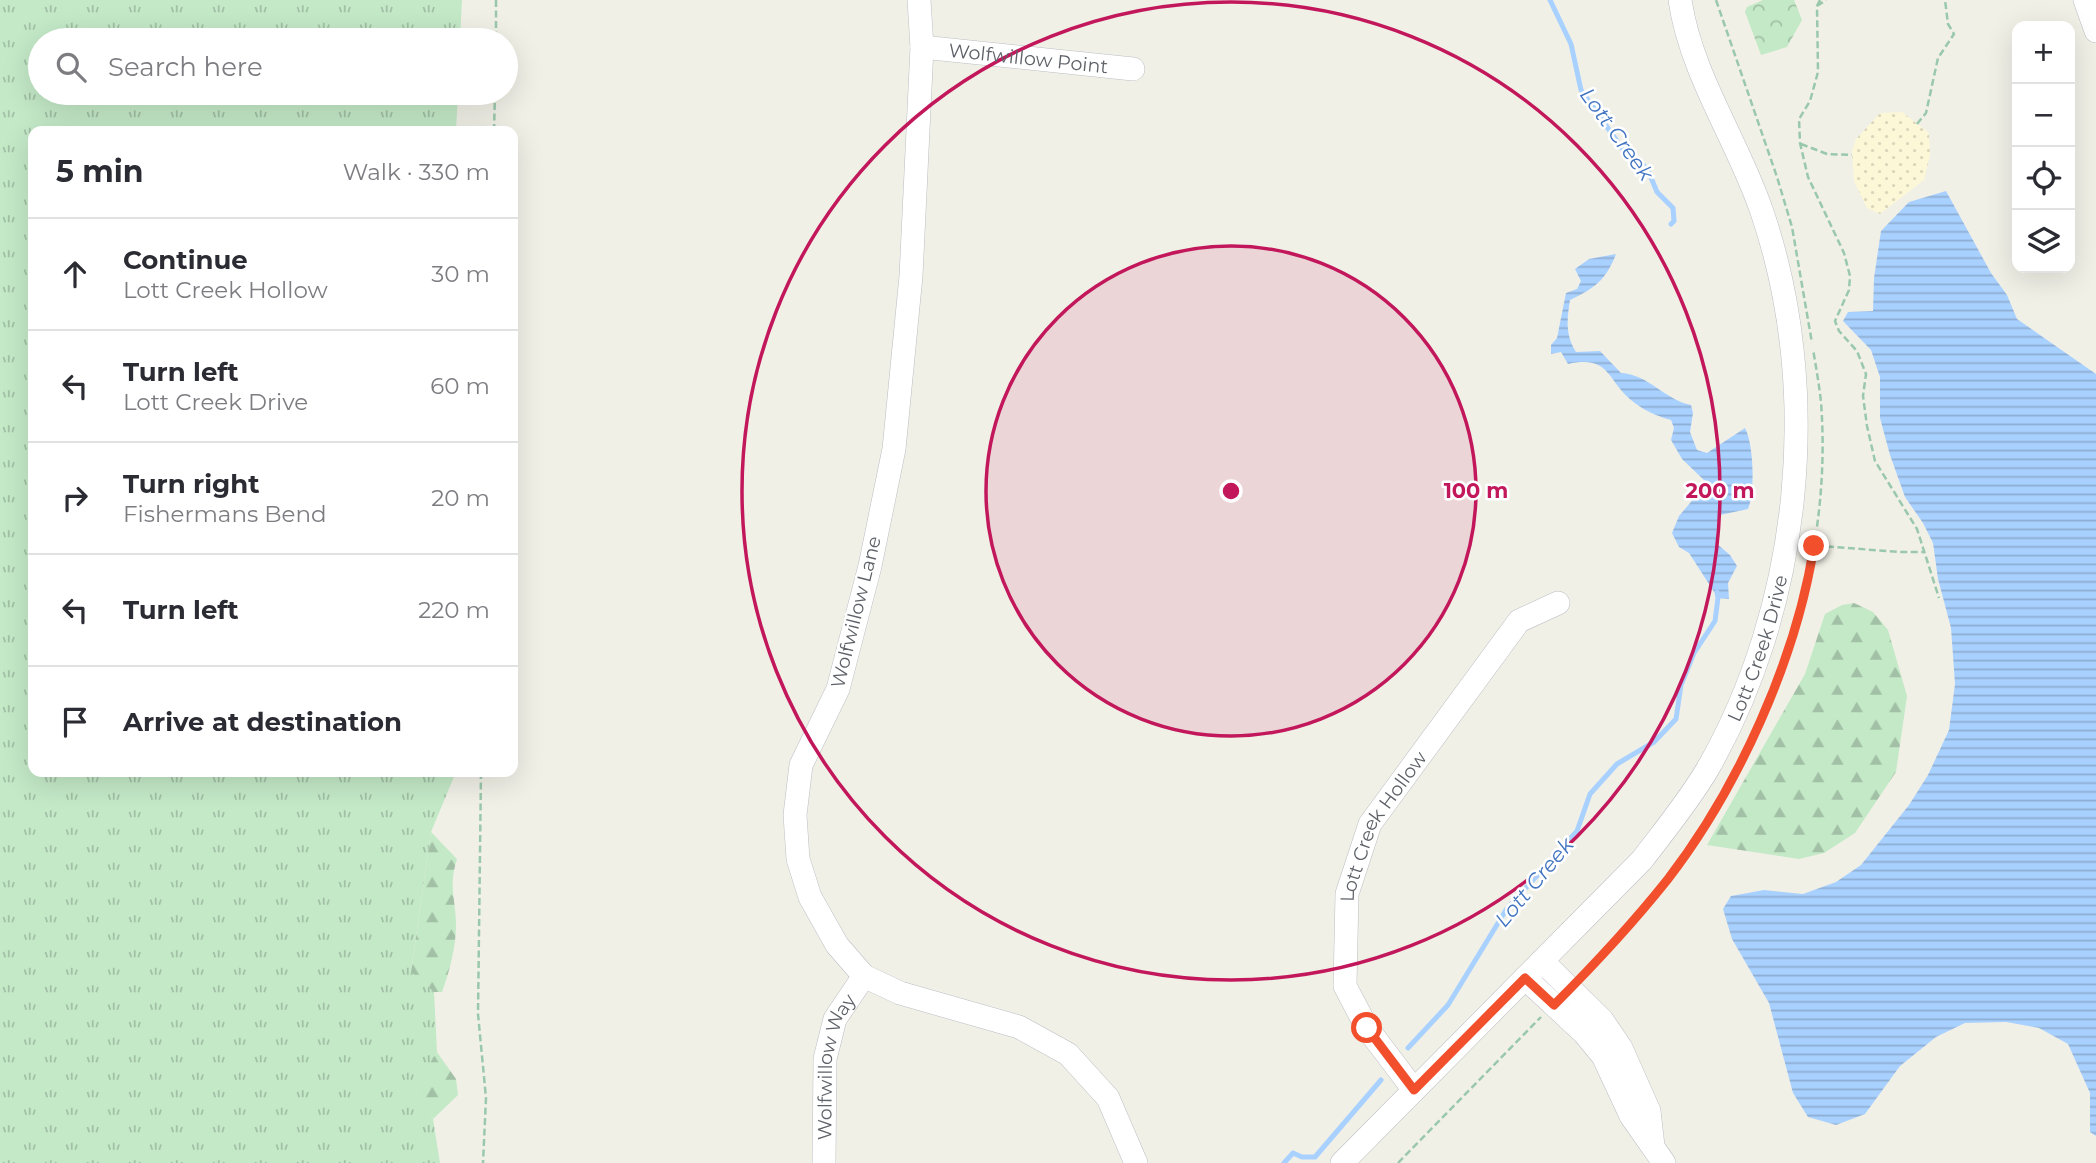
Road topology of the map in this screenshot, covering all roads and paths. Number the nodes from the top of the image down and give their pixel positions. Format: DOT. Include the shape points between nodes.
graph roads {
  1 [pos="496,0"];
  2 [pos="919,0"];
  3 [pos="1680,0"];
  4 [pos="1716,0"];
  5 [pos="1820,0"];
  6 [pos="1826,0"];
  7 [pos="1945,0"];
  8 [pos="2085,0"];
  9 [pos="1817,6"];
  10 [pos="496,28"];
  11 [pos="2096,31"];
  12 [pos="922,47"];
  13 [pos="1133,69"];
  14 [pos="495,105"];
  15 [pos="1917,124"];
  16 [pos="494,126"];
  17 [pos="1800,143"];
  18 [pos="1852,155"];
  19 [pos="1787,542"];
  20 [pos="1814,546"];
  21 [pos="1924,552"];
  22 [pos="1939,598"];
  23 [pos="1558,603"];
  24 [pos="481,777"];
  25 [pos="1542,961"];
  26 [pos="864,976"];
  27 [pos="1525,978"];
  28 [pos="1570,988"];
  29 [pos="1554,1005"];
  30 [pos="1414,1090"];
  31 [pos="1652,1158"];
  32 [pos="483,1163"];
  33 [pos="824,1163"];
  34 [pos="1136,1163"];
  35 [pos="1342,1163"];
  36 [pos="1398,1163"];
  1 -- 10 [label="path"];
  2 -- 12 [label="street, Wolfwillow Lane"];
  3 -- 19 [label="street, Lott Creek Drive" via="1698,61 1762,212 1777,263 1794,369 1796,423"];
  4 -- 20 [label="path" via="1777,177 1801,266 1821,401 1822,455"];
  5 -- 9 [label="path"];
  6 -- 9 [label="path"];
  7 -- 15 [label="path" via="1954,34 1938,58 1926,113"];
  8 -- 11 [label="street"];
  9 -- 17 [label="path" via="1818,72 1799,119"];
  12 -- 13 [label="street, Wolfwillow Point"];
  12 -- 26 [label="street, Wolfwillow Lane" via="911,276 894,449 838,689 802,765 795,815 799,859 810,897 837,945"];
  14 -- 16 [label="path"];
  17 -- 18 [label="path" via="1827,153"];
  17 -- 21 [label="path" via="1808,177 1850,275 1849,290 1835,321 1857,351 1866,374 1864,406 1875,461 1917,529"];
  19 -- 20 [label="path"];
  19 -- 25 [label="street, Lott Creek Drive" via="1775,602 1749,684 1706,771 1642,860"];
  20 -- 21 [label="path"];
  20 -- 28 [label="path" via="1807,589 1754,736 1707,822 1668,879"];
  21 -- 22 [label="path"];
  23 -- 30 [label="street, Lott Creek Hollow" via="1519,621 1370,824 1347,894 1345,986 1367,1028"];
  24 -- 32 [label="path" via="478,1014 486,1098"];
  25 -- 27 [label="street, Lott Creek Drive"];
  25 -- 28 [label="street"];
  26 -- 33 [label="street, Wolfwillow Way" via="835,1019 825,1059"];
  26 -- 34 [label="street, Wolfwillow Lane" via="900,993 1019,1027 1068,1054 1108,1098"];
  27 -- 29 [label="street"];
  27 -- 30 [label="street, Lott Creek Drive"];
  28 -- 31 [label="street" via="1602,1020 1621,1048 1649,1111"];
  29 -- 31 [label="street" via="1603,1056"];
  29 -- 36 [label="path"];
  30 -- 35 [label="street, Lott Creek Drive"];
}
